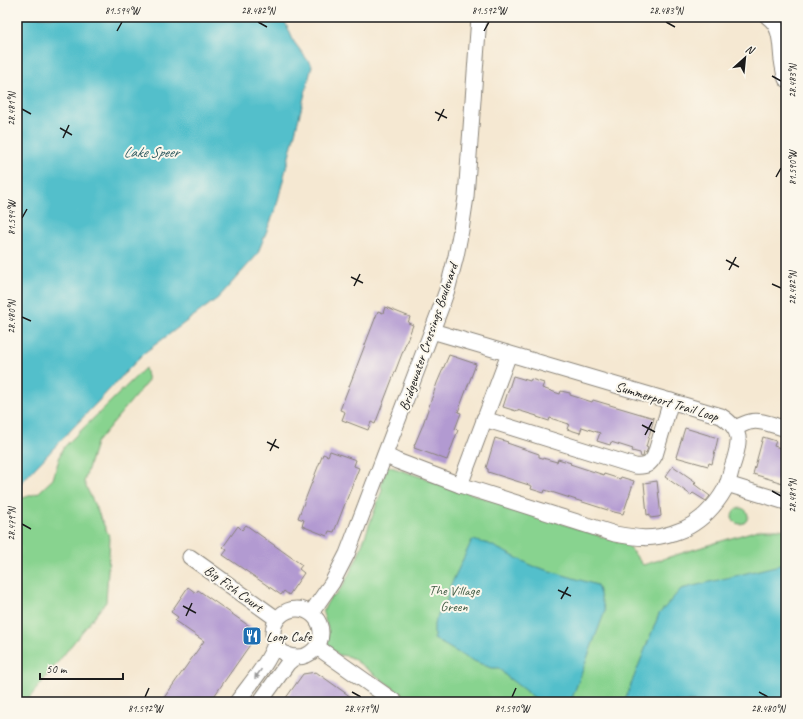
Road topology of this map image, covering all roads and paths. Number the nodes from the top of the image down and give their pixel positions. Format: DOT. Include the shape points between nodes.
graph roads {
  1 [pos="479,17"];
  2 [pos="768,17"];
  3 [pos="786,79"];
  4 [pos="432,331"];
  5 [pos="509,354"];
  6 [pos="671,401"];
  7 [pos="484,419"];
  8 [pos="734,428"];
  9 [pos="786,429"];
  10 [pos="385,455"];
  11 [pos="727,484"];
  12 [pos="460,485"];
  13 [pos="786,502"];
  14 [pos="190,557"];
  15 [pos="311,613"];
  16 [pos="277,619"];
  17 [pos="275,644"];
  18 [pos="317,647"];
  19 [pos="296,657"];
  20 [pos="238,702"];
  21 [pos="260,702"];
  22 [pos="395,702"];
  1 -- 4 [label="street, Bridgewater Crossings Boulevard" via="466,197 456,256"];
  2 -- 3 [label="street" via="775,24 779,34"];
  4 -- 5 [label="street, Summerport Trail Loop"];
  4 -- 10 [label="street, Bridgewater Crossings Boulevard"];
  5 -- 6 [label="street, Summerport Trail Loop"];
  5 -- 7 [label="street"];
  6 -- 7 [label="street" via="655,455 652,461 642,467"];
  6 -- 8 [label="street, Summerport Trail Loop" via="721,416"];
  7 -- 12 [label="street"];
  8 -- 9 [label="street" via="756,421"];
  8 -- 11 [label="street, Summerport Trail Loop" via="738,447"];
  10 -- 12 [label="street, Summerport Trail Loop"];
  10 -- 15 [label="street, Bridgewater Crossings Boulevard" via="347,554 332,583"];
  11 -- 12 [label="street, Summerport Trail Loop" via="715,503 692,524 665,536 650,538 615,534"];
  11 -- 13 [label="street"];
  14 -- 16 [label="street, Big Fish Court"];
  15 -- 16 [label="street" via="293,609"];
  15 -- 18 [label="street" via="321,629"];
  16 -- 17 [label="street" via="273,631"];
  17 -- 19 [label="street" via="284,653"];
  17 -- 20 [label="street, one-way" via="266,662"];
  18 -- 19 [label="street" via="308,655"];
  18 -- 22 [label="street"];
  19 -- 21 [label="street" via="288,663"];
}
